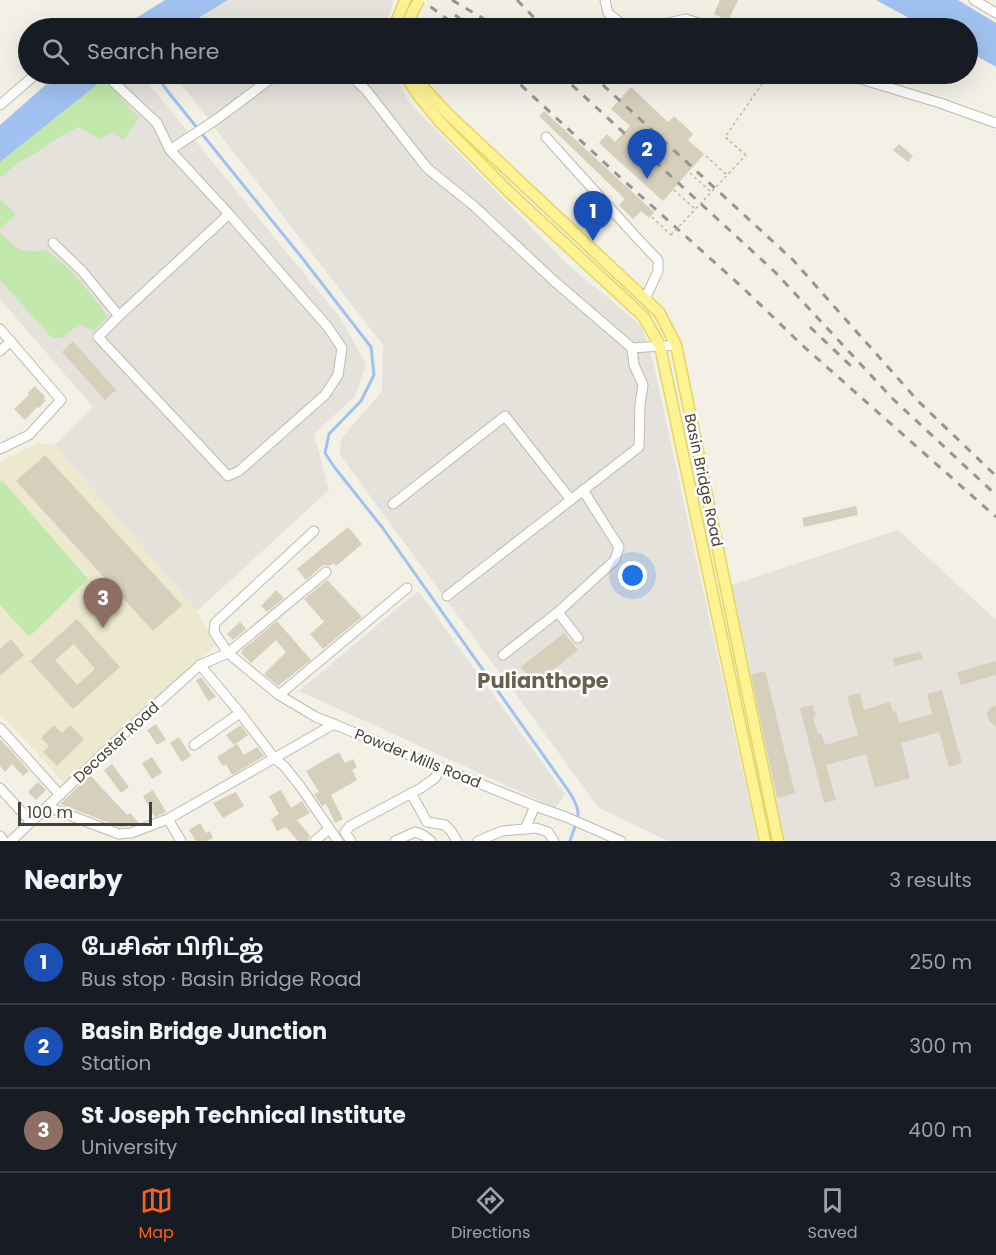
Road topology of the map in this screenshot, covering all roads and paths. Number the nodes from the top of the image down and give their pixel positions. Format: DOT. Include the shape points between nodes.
graph roads {
  1 [pos="419,0"];
  2 [pos="605,0"];
  3 [pos="974,0"];
  4 [pos="404,3"];
  5 [pos="996,13"];
  6 [pos="398,18"];
  7 [pos="411,18"];
  8 [pos="615,18"];
  9 [pos="24,84"];
  10 [pos="116,84"];
  11 [pos="263,84"];
  12 [pos="360,84"];
  13 [pos="411,84"];
  14 [pos="422,84"];
  15 [pos="762,84"];
  16 [pos="877,84"];
  17 [pos="0,105"];
  18 [pos="996,123"];
  19 [pos="546,136"];
  20 [pos="170,150"];
  21 [pos="706,156"];
  22 [pos="690,173"];
  23 [pos="727,175"];
  24 [pos="674,190"];
  25 [pos="711,192"];
  26 [pos="695,209"];
  27 [pos="229,214"];
  28 [pos="652,217"];
  29 [pos="53,243"];
  30 [pos="645,299"];
  31 [pos="119,316"];
  32 [pos="0,329"];
  33 [pos="11,341"];
  34 [pos="676,345"];
  35 [pos="660,346"];
  36 [pos="632,348"];
  37 [pos="0,351"];
  38 [pos="0,449"];
  39 [pos="583,490"];
  40 [pos="571,500"];
  41 [pos="393,504"];
  42 [pos="314,531"];
  43 [pos="326,572"];
  44 [pos="407,588"];
  45 [pos="447,596"];
  46 [pos="558,612"];
  47 [pos="578,638"];
  48 [pos="228,653"];
  49 [pos="503,655"];
  50 [pos="200,665"];
  51 [pos="279,695"];
  52 [pos="240,713"];
  53 [pos="334,724"];
  54 [pos="0,728"];
  55 [pos="194,745"];
  56 [pos="275,759"];
  57 [pos="441,767"];
  58 [pos="0,788"];
  59 [pos="411,793"];
  60 [pos="60,795"];
  61 [pos="535,806"];
  62 [pos="48,807"];
  63 [pos="168,819"];
  64 [pos="32,822"];
  65 [pos="329,829"];
  66 [pos="525,829"];
  67 [pos="0,836"];
  68 [pos="122,838"];
  69 [pos="4,841"];
  70 [pos="11,841"];
  71 [pos="181,841"];
  72 [pos="315,841"];
  73 [pos="338,841"];
  74 [pos="351,841"];
  75 [pos="395,841"];
  76 [pos="431,841"];
  77 [pos="457,841"];
  78 [pos="478,841"];
  79 [pos="554,841"];
  80 [pos="621,841"];
  81 [pos="765,841"];
  82 [pos="778,841"];
  1 -- 7 [label="main road, bridge"];
  2 -- 8 [label="street" via="608,13"];
  3 -- 5 [label="street"];
  4 -- 6 [label="main road"];
  9 -- 17 [label="street"];
  10 -- 20 [label="street" via="157,123"];
  11 -- 20 [label="street"];
  12 -- 36 [label="street" via="427,168"];
  13 -- 35 [label="main road, Basin Bridge Road" via="441,123 508,191 644,317"];
  14 -- 30 [label="main road, Basin Bridge Road" via="449,115"];
  15 -- 23 [label="path, bridge" via="725,137 746,155"];
  16 -- 18 [label="street"];
  19 -- 30 [label="street" via="658,260 658,271"];
  20 -- 27 [label="street"];
  21 -- 23 [label="path"];
  22 -- 25 [label="path"];
  23 -- 25 [label="path, bridge"];
  24 -- 26 [label="path"];
  25 -- 26 [label="path, bridge"];
  26 -- 28 [label="path, bridge" via="671,234"];
  27 -- 31 [label="street"];
  27 -- 31 [label="street" via="342,348 338,375 325,395 239,471 228,476 98,337"];
  29 -- 31 [label="street"];
  30 -- 34 [label="main road, Basin Bridge Road" via="659,312"];
  32 -- 33 [label="street"];
  33 -- 37 [label="street"];
  33 -- 38 [label="street" via="61,400 29,435"];
  34 -- 35 [label="street"];
  34 -- 82 [label="main road, Basin Bridge Road"];
  35 -- 36 [label="street"];
  35 -- 81 [label="main road, Basin Bridge Road"];
  36 -- 39 [label="street" via="634,365 643,384 639,447"];
  39 -- 40 [label="street"];
  39 -- 46 [label="street" via="618,547 615,560"];
  40 -- 41 [label="street" via="505,416"];
  40 -- 45 [label="street"];
  42 -- 48 [label="street" via="215,623 214,632"];
  43 -- 48 [label="street, Decaster Road"];
  44 -- 51 [label="street"];
  46 -- 47 [label="street"];
  46 -- 49 [label="street"];
  48 -- 50 [label="street, Decaster Road"];
  48 -- 51 [label="street, Powder Mills Road"];
  50 -- 52 [label="street"];
  50 -- 60 [label="street, Decaster Road"];
  51 -- 53 [label="street, Powder Mills Road"];
  52 -- 55 [label="street"];
  52 -- 56 [label="street"];
  53 -- 56 [label="street"];
  53 -- 57 [label="street, Powder Mills Road"];
  54 -- 60 [label="street"];
  56 -- 63 [label="street"];
  56 -- 65 [label="street" via="284,765"];
  57 -- 59 [label="street" via="435,778"];
  57 -- 61 [label="street, Powder Mills Road"];
  58 -- 64 [label="street"];
  59 -- 74 [label="street" via="350,826 345,832"];
  59 -- 77 [label="street" via="427,822 446,825"];
  60 -- 62 [label="street, Decaster Road"];
  61 -- 66 [label="street"];
  61 -- 80 [label="street, Powder Mills Road"];
  62 -- 64 [label="street, Decaster Road"];
  62 -- 68 [label="street"];
  63 -- 68 [label="street"];
  63 -- 71 [label="street"];
  64 -- 70 [label="street, Decaster Road"];
  65 -- 72 [label="street"];
  65 -- 73 [label="street"];
  66 -- 78 [label="street" via="497,832"];
  66 -- 79 [label="street" via="548,832"];
  67 -- 69 [label="street"];
  75 -- 76 [label="street" via="415,832"];
}
